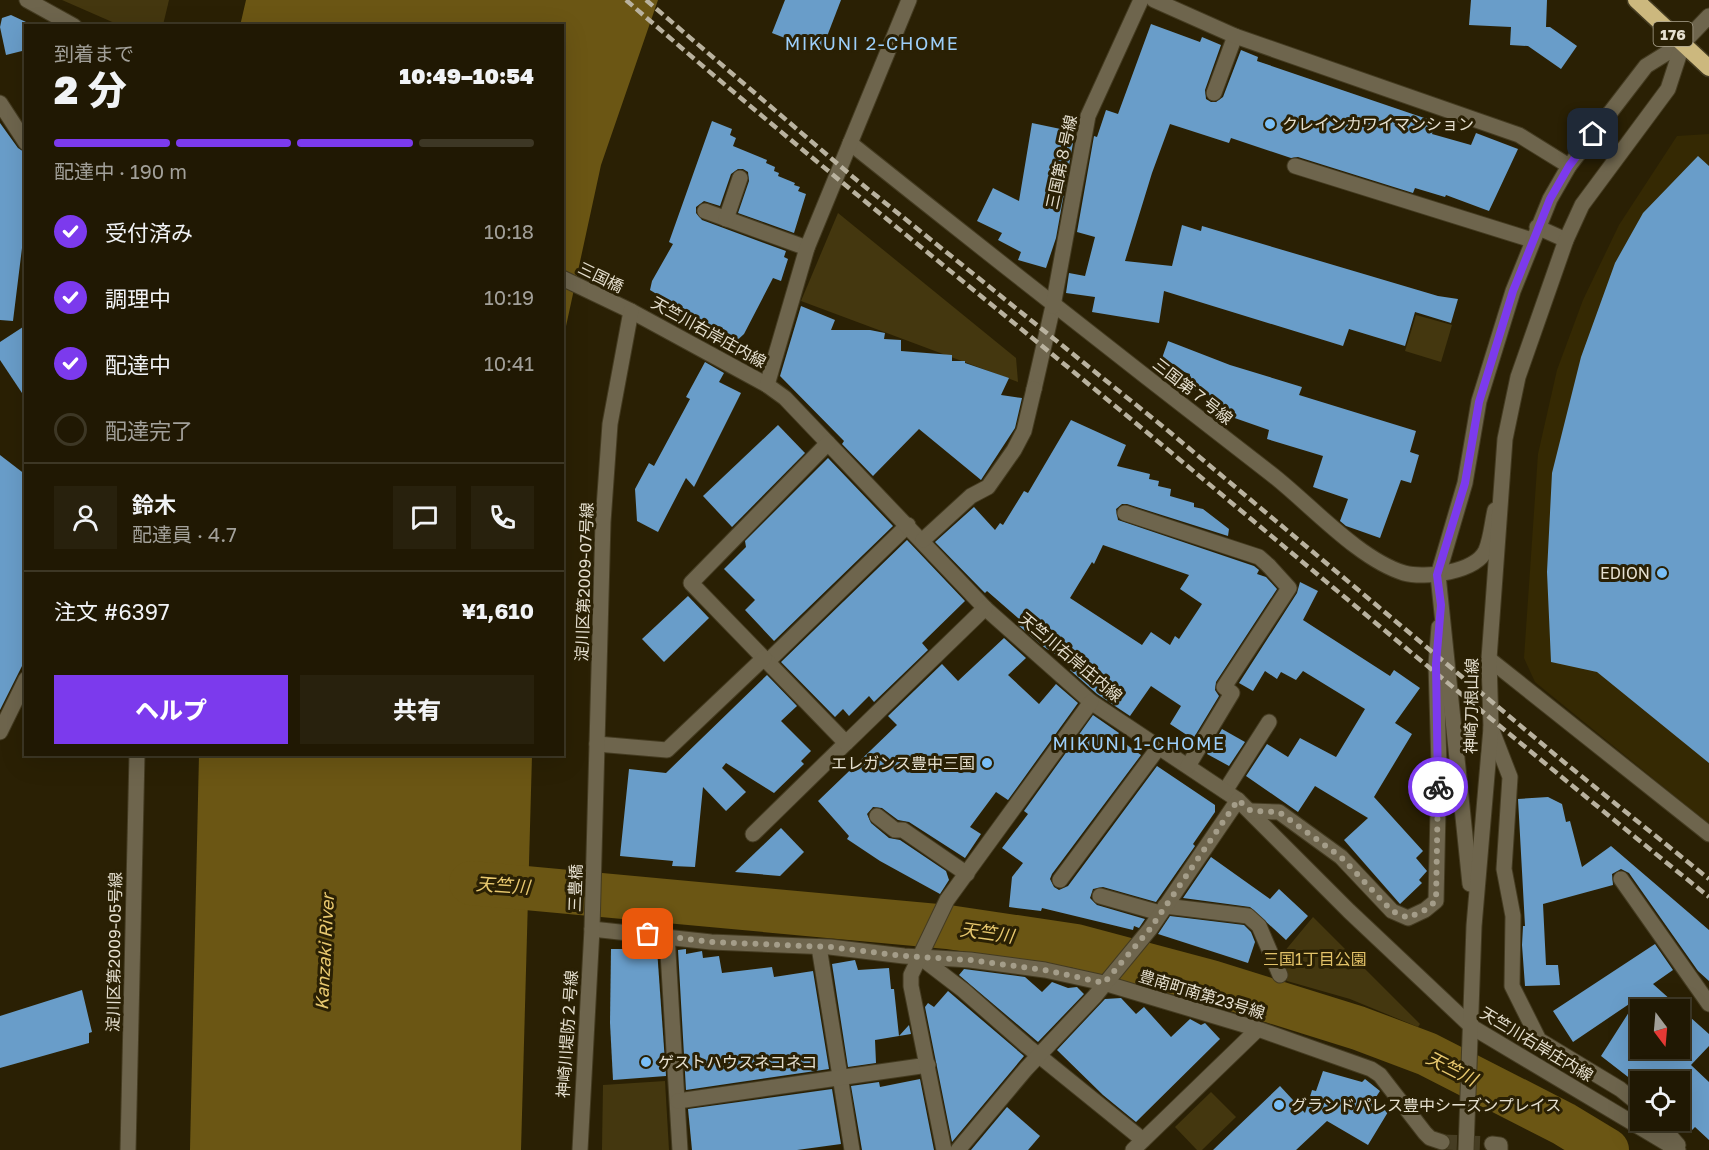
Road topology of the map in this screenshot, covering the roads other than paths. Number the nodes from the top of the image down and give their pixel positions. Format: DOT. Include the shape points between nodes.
graph roads {
  1 [pos="27,0"];
  2 [pos="909,0"];
  3 [pos="1141,0"];
  4 [pos="1154,0"];
  5 [pos="1636,0"];
  6 [pos="1709,16"];
  7 [pos="70,24"];
  8 [pos="1235,36"];
  9 [pos="1683,43"];
  10 [pos="1709,68"];
  11 [pos="1214,93"];
  12 [pos="0,103"];
  13 [pos="24,140"];
  14 [pos="850,143"];
  15 [pos="1294,166"];
  16 [pos="1569,166"];
  17 [pos="740,178"];
  18 [pos="705,212"];
  19 [pos="726,219"];
  20 [pos="1535,234"];
  21 [pos="1566,240"];
  22 [pos="807,248"];
  23 [pos="564,279"];
  24 [pos="1053,306"];
  25 [pos="628,309"];
  26 [pos="767,385"];
  27 [pos="828,443"];
  28 [pos="1498,498"];
  29 [pos="1125,513"];
  30 [pos="908,525"];
  31 [pos="922,540"];
  32 [pos="1437,575"];
  33 [pos="1441,605"];
  34 [pos="986,608"];
  35 [pos="1489,658"];
  36 [pos="765,660"];
  37 [pos="24,683"];
  38 [pos="1091,702"];
  39 [pos="1269,722"];
  40 [pos="1491,728"];
  41 [pos="0,732"];
  42 [pos="846,743"];
  43 [pos="597,744"];
  44 [pos="1159,747"];
  45 [pos="137,756"];
  46 [pos="1188,766"];
  47 [pos="1225,791"];
  48 [pos="1238,800"];
  49 [pos="1251,811"];
  50 [pos="877,816"];
  51 [pos="753,834"];
  52 [pos="1709,834"];
  53 [pos="595,857"];
  54 [pos="967,873"];
  55 [pos="1621,879"];
  56 [pos="1060,880"];
  57 [pos="1100,896"];
  58 [pos="1163,910"];
  59 [pos="592,925"];
  60 [pos="1474,926"];
  61 [pos="667,936"];
  62 [pos="819,948"];
  63 [pos="922,954"];
  64 [pos="1280,975"];
  65 [pos="1107,980"];
  66 [pos="1709,1004"];
  67 [pos="1472,1027"];
  68 [pos="1258,1029"];
  69 [pos="1040,1056"];
  70 [pos="928,1065"];
  71 [pos="839,1078"];
  72 [pos="1630,1097"];
  73 [pos="678,1101"];
  74 [pos="1665,1131"];
  75 [pos="1434,1143"];
  76 [pos="1138,1145"];
  77 [pos="128,1150"];
  78 [pos="580,1150"];
  79 [pos="680,1150"];
  80 [pos="852,1150"];
  81 [pos="944,1150"];
  82 [pos="958,1150"];
  83 [pos="1466,1150"];
  84 [pos="1680,1150"];
  1 -- 7 [label="street"];
  2 -- 14 [label="street"];
  3 -- 24 [label="street, 三国第８号線" via="1088,116"];
  4 -- 8 [label="street"];
  5 -- 9 [label="highway, 176"];
  6 -- 9 [label="street, 神崎刀根山線"];
  8 -- 11 [label="street"];
  8 -- 16 [label="street" via="1519,135"];
  9 -- 10 [label="highway, 176"];
  9 -- 16 [label="street, 神崎刀根山線" via="1646,66"];
  9 -- 21 [label="street, 神崎刀根山線" via="1668,89 1582,205"];
  12 -- 13 [label="street"];
  14 -- 22 [label="street"];
  14 -- 24 [label="street, 三国第７号線"];
  15 -- 20 [label="street"];
  16 -- 20 [label="street, 神崎刀根山線"];
  17 -- 19 [label="street"];
  18 -- 19 [label="street"];
  19 -- 22 [label="street"];
  20 -- 21 [label="street"];
  20 -- 32 [label="street, 神崎刀根山線" via="1479,402 1465,483"];
  21 -- 28 [label="street, 神崎刀根山線" via="1518,377"];
  22 -- 26 [label="street"];
  23 -- 25 [label="street, 三国橋"];
  24 -- 31 [label="street, 三国第８号線" via="1024,431 988,487 971,496"];
  24 -- 32 [label="street, 三国第７号線" via="1280,481 1373,559 1405,574"];
  25 -- 26 [label="street, 天竺川右岸庄内線"];
  25 -- 43 [label="street, 淀川区第2009-07号線" via="609,435"];
  26 -- 27 [label="street, 天竺川右岸庄内線"];
  27 -- 30 [label="street, 天竺川右岸庄内線"];
  27 -- 36 [label="street" via="691,583"];
  28 -- 32 [label="street, 三国第７号線" via="1485,551 1471,566"];
  28 -- 35 [label="street, 神崎刀根山線"];
  29 -- 46 [label="street" via="1231,544 1259,557 1289,588 1224,687 1232,693"];
  30 -- 31 [label="street, 天竺川右岸庄内線"];
  30 -- 36 [label="street"];
  31 -- 34 [label="street, 天竺川右岸庄内線"];
  32 -- 33 [label="street, 神崎刀根山線"];
  33 -- 49 [label="street" via="1436,664 1436,901 1408,918 1392,911 1341,857 1279,812"];
  33 -- 60 [label="street, 神崎刀根山線"];
  34 -- 38 [label="street, 天竺川右岸庄内線"];
  34 -- 42 [label="street"];
  35 -- 40 [label="street, 神崎刀根山線"];
  35 -- 52 [label="street"];
  36 -- 42 [label="street"];
  36 -- 43 [label="street" via="667,750"];
  37 -- 41 [label="street"];
  38 -- 44 [label="street, 天竺川右岸庄内線"];
  38 -- 54 [label="street"];
  39 -- 47 [label="street"];
  40 -- 60 [label="street, 神崎刀根山線"];
  40 -- 72 [label="street" via="1510,777 1504,869 1514,916 1512,986 1539,1040"];
  42 -- 51 [label="street"];
  43 -- 53 [label="street, 淀川区第2009-07号線"];
  44 -- 46 [label="street, 天竺川右岸庄内線"];
  44 -- 56 [label="street"];
  45 -- 77 [label="street, 淀川区第2009-05号線"];
  46 -- 47 [label="street, 天竺川右岸庄内線"];
  47 -- 48 [label="street, 天竺川右岸庄内線"];
  48 -- 49 [label="street, 天竺川右岸庄内線"];
  48 -- 58 [label="street"];
  49 -- 67 [label="street, 天竺川右岸庄内線" via="1348,911"];
  50 -- 54 [label="street"];
  53 -- 59 [label="street, 三豊橋"];
  54 -- 63 [label="street" via="947,900"];
  55 -- 66 [label="street"];
  57 -- 58 [label="street"];
  58 -- 64 [label="street" via="1248,916 1259,926"];
  58 -- 65 [label="street"];
  59 -- 61 [label="street, 豊南町南第23号線"];
  59 -- 78 [label="street, 神崎川堤防２号線"];
  60 -- 67 [label="street"];
  61 -- 62 [label="street, 豊南町南第23号線"];
  61 -- 73 [label="street"];
  62 -- 63 [label="street, 豊南町南第23号線"];
  62 -- 71 [label="street"];
  63 -- 65 [label="street, 豊南町南第23号線"];
  63 -- 69 [label="street"];
  63 -- 70 [label="street" via="911,975 911,986"];
  65 -- 68 [label="street, 豊南町南第23号線"];
  65 -- 69 [label="street"];
  67 -- 83 [label="street"];
  67 -- 84 [label="street, 天竺川右岸庄内線"];
  68 -- 75 [label="street, 豊南町南第23号線" via="1371,1069"];
  68 -- 76 [label="street"];
  69 -- 76 [label="street"];
  69 -- 82 [label="street"];
  70 -- 71 [label="street"];
  70 -- 81 [label="street"];
  71 -- 73 [label="street"];
  71 -- 80 [label="street"];
  73 -- 79 [label="street"];
  74 -- 84 [label="street"];
}
